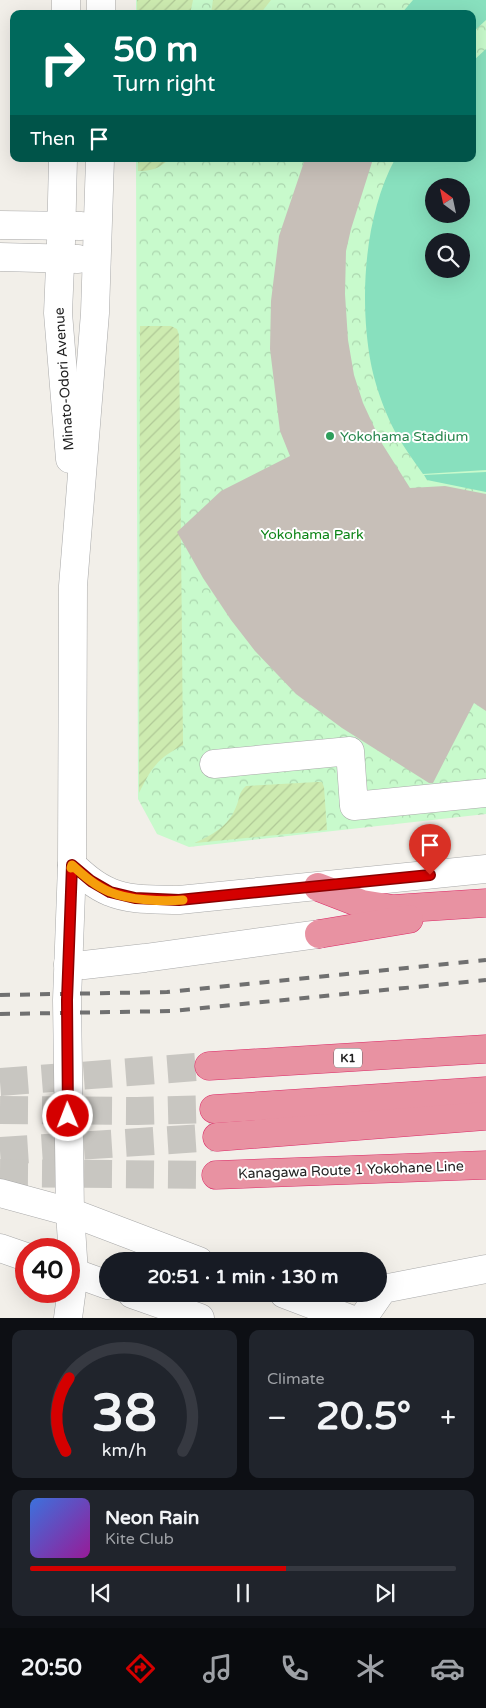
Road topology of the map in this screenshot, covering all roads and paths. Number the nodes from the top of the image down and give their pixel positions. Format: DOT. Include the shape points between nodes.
graph roads {
  1 [pos="63,162"];
  2 [pos="100,162"];
  3 [pos="0,225"];
  4 [pos="62,225"];
  5 [pos="98,227"];
  6 [pos="0,257"];
  7 [pos="61,260"];
  8 [pos="97,260"];
  9 [pos="77,539"];
  10 [pos="214,764"];
  11 [pos="486,793"];
  12 [pos="72,865"];
  13 [pos="486,868"];
  14 [pos="318,887"];
  15 [pos="486,904"];
  16 [pos="486,921"];
  17 [pos="319,934"];
  18 [pos="68,964"];
  19 [pos="486,1049"];
  20 [pos="209,1066"];
  21 [pos="486,1091"];
  22 [pos="214,1109"];
  23 [pos="486,1116"];
  24 [pos="217,1137"];
  25 [pos="486,1165"];
  26 [pos="216,1175"];
  27 [pos="0,1193"];
  28 [pos="70,1212"];
  29 [pos="71,1238"];
  30 [pos="0,1248"];
  31 [pos="175,1252"];
  32 [pos="15,1254"];
  33 [pos="486,1269"];
  34 [pos="80,1275"];
  35 [pos="99,1282"];
  36 [pos="155,1302"];
  37 [pos="305,1302"];
  38 [pos="69,1303"];
  39 [pos="68,1318"];
  40 [pos="200,1318"];
  41 [pos="348,1318"];
  42 [pos="363,1318"];
  1 -- 4 [label="street, Minato-Odori Avenue"];
  2 -- 5 [label="street, Minato-Odori Avenue"];
  3 -- 4 [label="street"];
  4 -- 5 [label="street"];
  4 -- 7 [label="street, Minato-Odori Avenue"];
  5 -- 8 [label="street, Minato-Odori Avenue"];
  6 -- 7 [label="street"];
  7 -- 8 [label="street"];
  7 -- 9 [label="street, Minato-Odori Avenue" via="58,313"];
  8 -- 9 [label="street, Minato-Odori Avenue"];
  9 -- 12 [label="street, Minato-Odori Avenue" via="73,586"];
  10 -- 11 [label="street" via="350,751 354,806"];
  12 -- 14 [label="street" via="110,892 135,898 179,900"];
  12 -- 18 [label="street, Minato-Odori Avenue"];
  13 -- 14 [label="street"];
  14 -- 15 [label="highway" via="362,904 393,908"];
  15 -- 17 [label="highway"];
  16 -- 17 [label="highway"];
  17 -- 18 [label="street" via="146,958"];
  18 -- 28 [label="street, Minato-Odori Avenue"];
  19 -- 20 [label="highway, K1"];
  21 -- 22 [label="highway"];
  23 -- 24 [label="highway"];
  25 -- 26 [label="highway, Kanagawa Route 1 Yokohane Line"];
  27 -- 28 [label="street"];
  28 -- 29 [label="street, Minato-Odori Avenue"];
  28 -- 31 [label="street"];
  30 -- 32 [label="street"];
  33 -- 42 [label="street" via="383,1290"];
  34 -- 35 [label="street"];
  36 -- 40 [label="street"];
  37 -- 41 [label="street"];
  38 -- 39 [label="street, Minato-Odori Avenue"];
}
